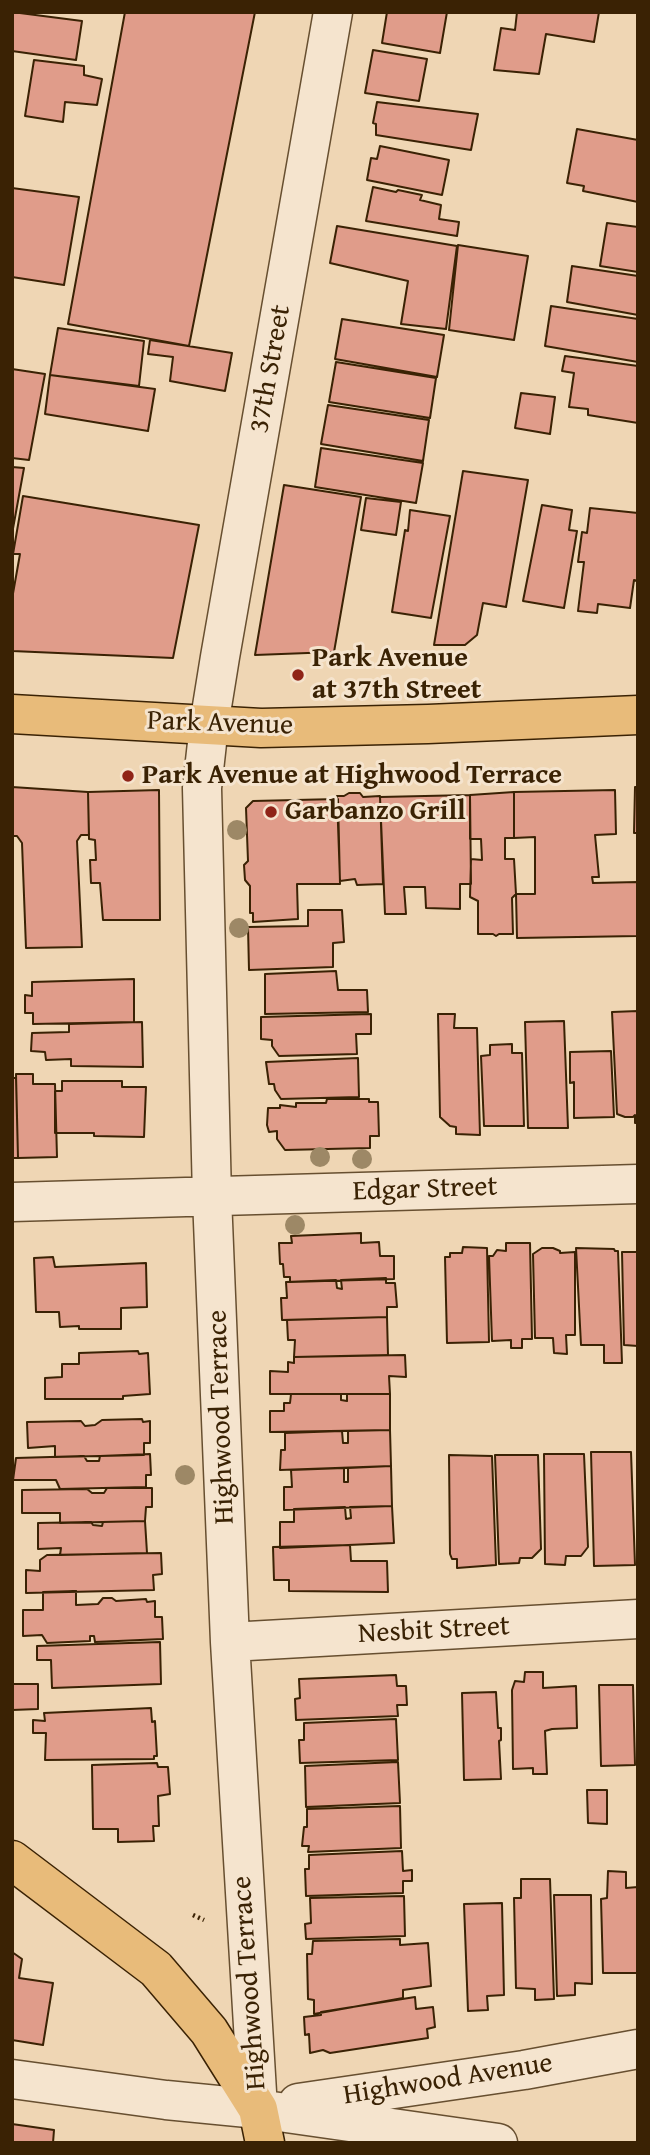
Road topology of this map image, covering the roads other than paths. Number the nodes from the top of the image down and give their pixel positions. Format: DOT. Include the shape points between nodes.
graph roads {
  1 [pos="333,12"];
  2 [pos="12,715"];
  3 [pos="638,715"];
  4 [pos="209,726"];
  5 [pos="638,1184"];
  6 [pos="212,1197"];
  7 [pos="12,1202"];
  8 [pos="638,1619"];
  9 [pos="230,1642"];
  10 [pos="12,1860"];
  11 [pos="638,2049"];
  12 [pos="12,2079"];
  13 [pos="262,2126"];
  14 [pos="498,2143"];
  1 -- 4 [label="street, 37th Street"];
  2 -- 4 [label="main road, Park Avenue"];
  3 -- 4 [label="main road, Park Avenue" via="428,724"];
  4 -- 6 [label="street, Highwood Terrace" via="202,788"];
  5 -- 6 [label="street, Edgar Street"];
  6 -- 7 [label="street, Edgar Street"];
  6 -- 9 [label="street, Highwood Terrace"];
  8 -- 9 [label="street, Nesbit Street"];
  9 -- 13 [label="street, Highwood Terrace"];
  10 -- 13 [label="main road" via="156,1969 209,2031"];
  11 -- 13 [label="street, Highwood Avenue"];
  12 -- 13 [label="street" via="166,2099"];
  13 -- 14 [label="street"];
}
